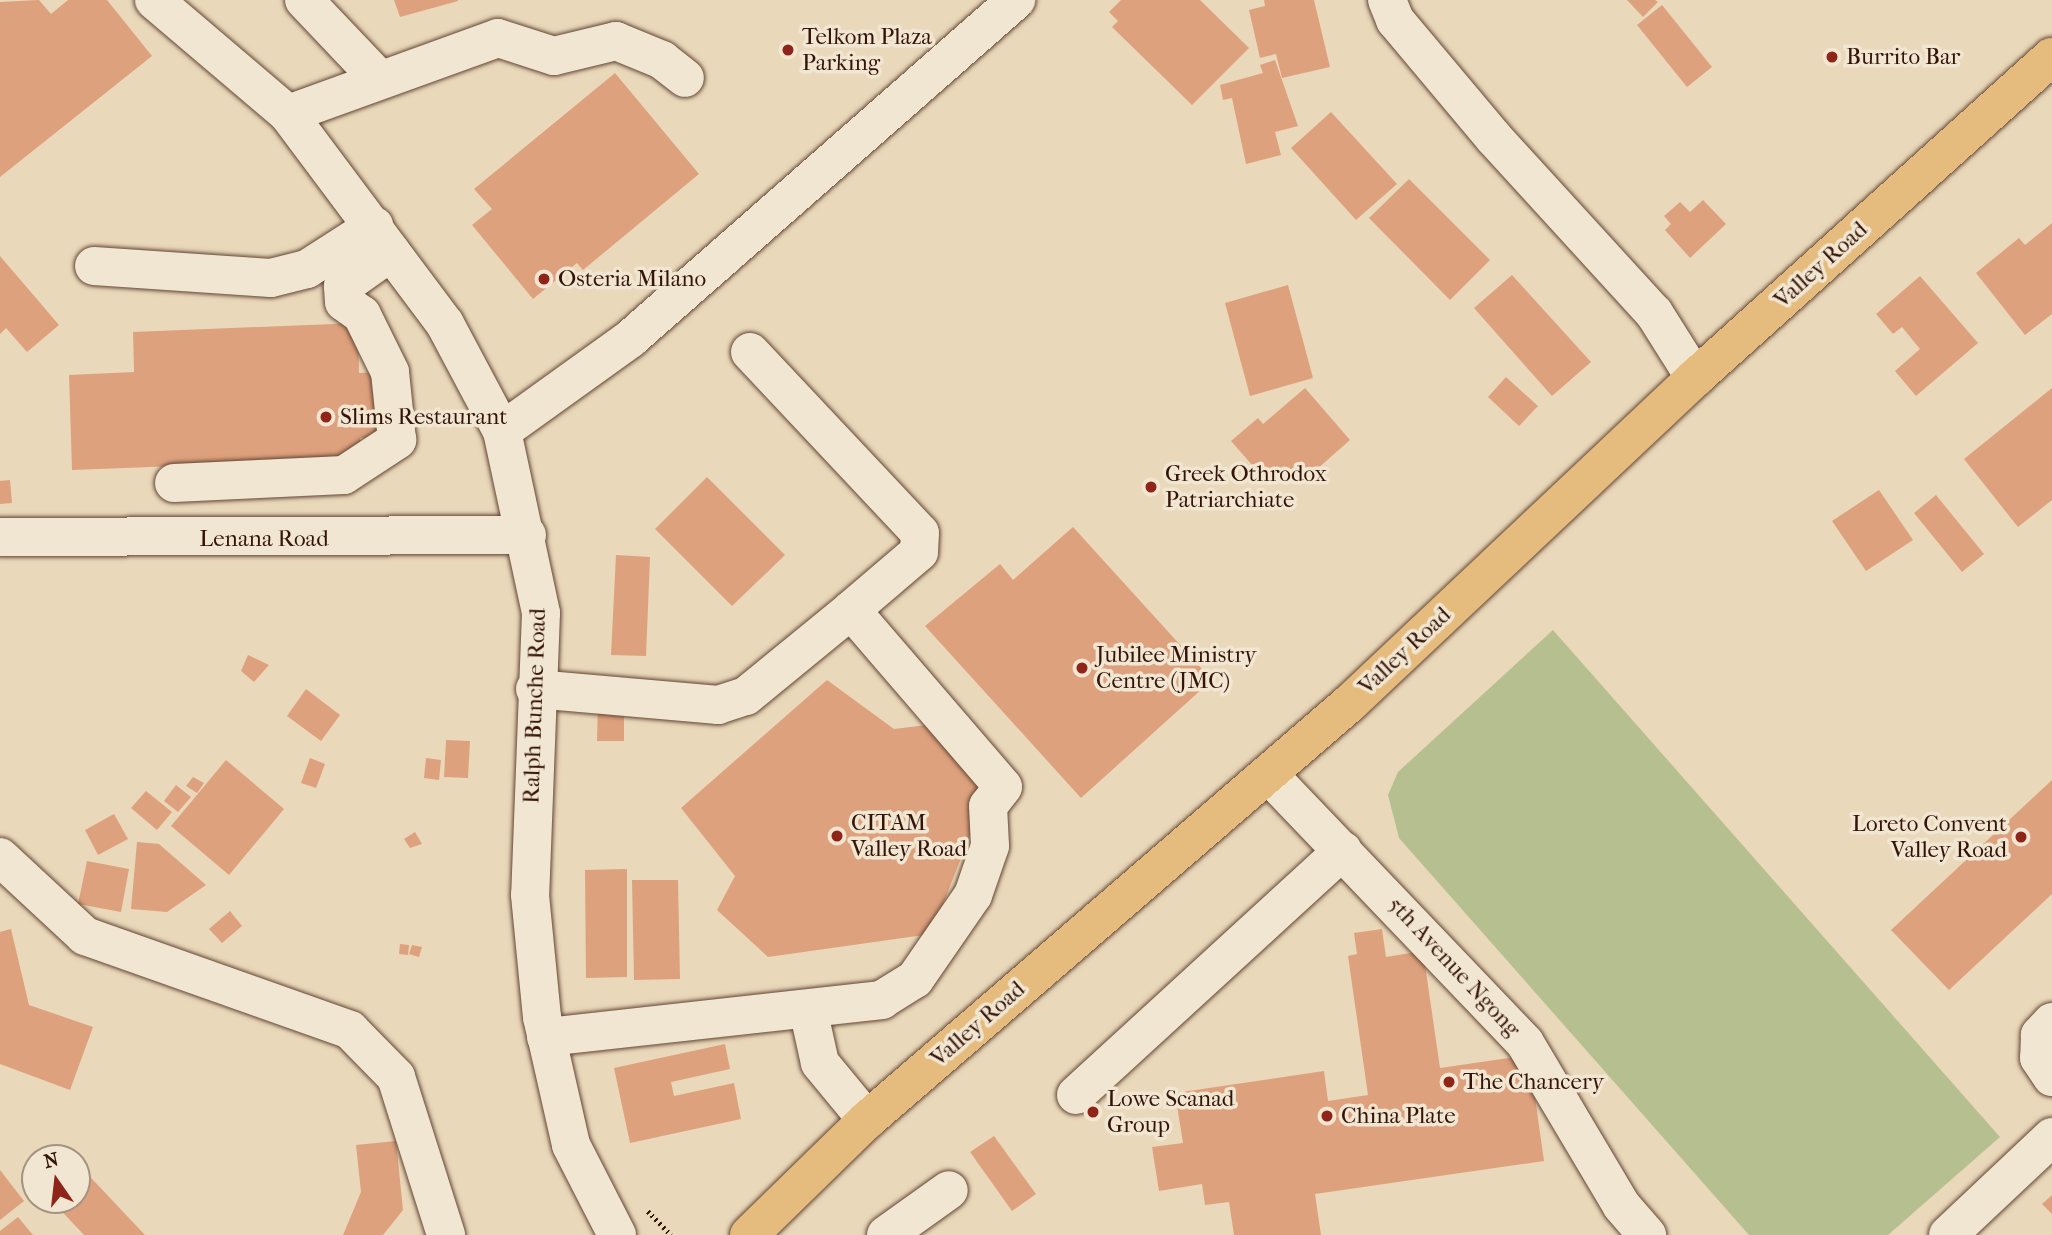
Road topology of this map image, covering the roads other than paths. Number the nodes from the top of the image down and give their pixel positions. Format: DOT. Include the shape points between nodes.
graph roads {
  1 [pos="154,0"];
  2 [pos="304,0"];
  3 [pos="1016,0"];
  4 [pos="1387,0"];
  5 [pos="2052,57"];
  6 [pos="377,77"];
  7 [pos="685,78"];
  8 [pos="288,114"];
  9 [pos="383,239"];
  10 [pos="94,266"];
  11 [pos="750,352"];
  12 [pos="1695,378"];
  13 [pos="502,432"];
  14 [pos="174,483"];
  15 [pos="527,535"];
  16 [pos="0,537"];
  17 [pos="851,610"];
  18 [pos="535,689"];
  19 [pos="1275,780"];
  20 [pos="1343,850"];
  21 [pos="0,857"];
  22 [pos="808,1009"];
  23 [pos="2052,1022"];
  24 [pos="546,1037"];
  25 [pos="2052,1077"];
  26 [pos="1076,1095"];
  27 [pos="867,1120"];
  28 [pos="2052,1137"];
  29 [pos="949,1190"];
  30 [pos="446,1235"];
  31 [pos="617,1235"];
  32 [pos="749,1235"];
  33 [pos="886,1235"];
  34 [pos="1647,1235"];
  35 [pos="1948,1235"];
  1 -- 8 [label="street, Ralph Bunche Road"];
  2 -- 6 [label="street"];
  3 -- 13 [label="street" via="631,339"];
  4 -- 12 [label="street" via="1395,20 1494,138 1654,313"];
  5 -- 12 [label="main road, Valley Road"];
  6 -- 7 [label="street" via="498,38 554,56 616,41 662,60"];
  6 -- 8 [label="street"];
  8 -- 9 [label="street, Ralph Bunche Road"];
  9 -- 10 [label="street" via="271,278"];
  9 -- 13 [label="street, Ralph Bunche Road" via="445,324"];
  9 -- 14 [label="street" via="343,286 344,302 362,315 390,372 397,440 344,475"];
  11 -- 17 [label="street" via="920,533 919,552"];
  12 -- 19 [label="main road, Valley Road"];
  13 -- 15 [label="street, Ralph Bunche Road"];
  15 -- 16 [label="street, Lenana Road"];
  15 -- 18 [label="street, Ralph Bunche Road" via="541,613"];
  17 -- 18 [label="street" via="746,696 718,705"];
  17 -- 22 [label="street" via="1003,787 988,806 990,846 973,895 915,979 882,1000"];
  18 -- 24 [label="street, Ralph Bunche Road" via="530,895"];
  19 -- 20 [label="street, 5th Avenue Ngong"];
  19 -- 27 [label="main road, Valley Road"];
  20 -- 26 [label="street"];
  20 -- 34 [label="street, 5th Avenue Ngong" via="1525,1043 1621,1205"];
  21 -- 30 [label="street" via="85,936 351,1030 396,1077"];
  22 -- 24 [label="street"];
  22 -- 27 [label="street" via="820,1063"];
  23 -- 25 [label="street" via="2040,1035 2039,1058"];
  24 -- 31 [label="street, Ralph Bunche Road" via="571,1145"];
  27 -- 32 [label="main road, Valley Road"];
  28 -- 35 [label="street"];
  29 -- 33 [label="street"];
}
